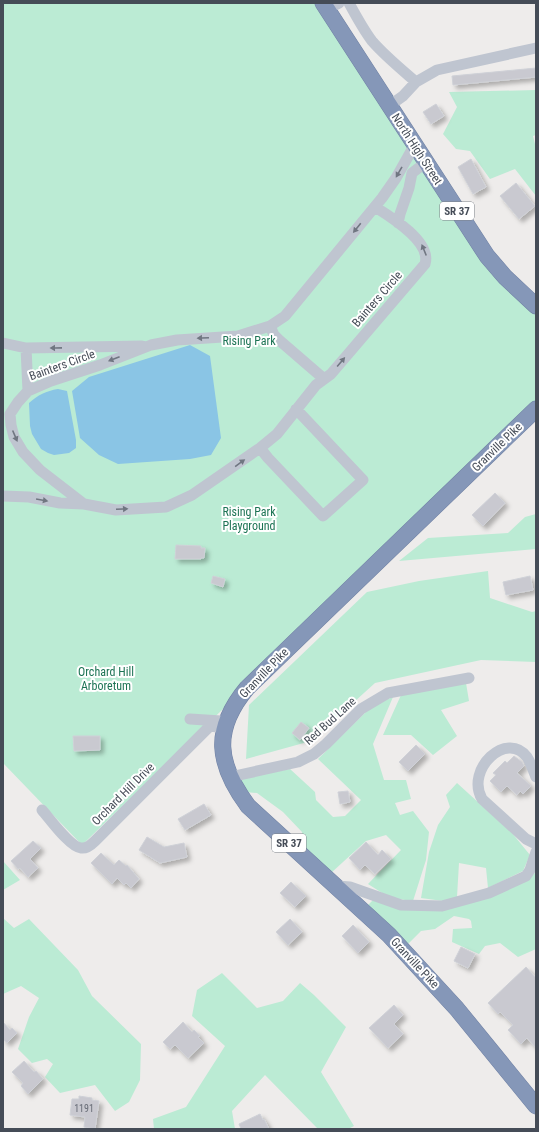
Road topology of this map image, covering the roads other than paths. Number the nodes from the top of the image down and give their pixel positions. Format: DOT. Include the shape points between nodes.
graph roads {
  1 [pos="349,3"];
  2 [pos="330,5"];
  3 [pos="536,48"];
  4 [pos="416,82"];
  5 [pos="390,106"];
  6 [pos="414,146"];
  7 [pos="425,162"];
  8 [pos="375,207"];
  9 [pos="398,223"];
  10 [pos="536,306"];
  11 [pos="270,326"];
  12 [pos="3,343"];
  13 [pos="151,345"];
  14 [pos="26,348"];
  15 [pos="323,378"];
  16 [pos="28,391"];
  17 [pos="296,409"];
  18 [pos="536,409"];
  19 [pos="10,414"];
  20 [pos="3,428"];
  21 [pos="260,448"];
  22 [pos="3,496"];
  23 [pos="84,504"];
  24 [pos="469,678"];
  25 [pos="190,719"];
  26 [pos="226,725"];
  27 [pos="536,777"];
  28 [pos="230,778"];
  29 [pos="42,810"];
  30 [pos="536,844"];
  31 [pos="536,852"];
  32 [pos="337,886"];
  33 [pos="536,1106"];
  1 -- 4 [label="street" via="373,42"];
  2 -- 5 [label="highway, North High Street / SR 37"];
  3 -- 4 [label="street" via="437,70"];
  4 -- 5 [label="street"];
  5 -- 6 [label="highway, North High Street / SR 37"];
  6 -- 7 [label="highway, North High Street / SR 37"];
  6 -- 8 [label="street, Bainters Circle, one-way" via="396,178"];
  7 -- 9 [label="street" via="412,173"];
  7 -- 10 [label="highway, North High Street / SR 37" via="487,256 504,277"];
  8 -- 9 [label="street, Bainters Circle"];
  8 -- 11 [label="street, Bainters Circle, one-way" via="286,314"];
  15 -- 9 [label="street, Bainters Circle, one-way" via="331,374 425,264 427,258 421,243"];
  11 -- 13 [label="street, Bainters Circle, one-way" via="238,336 177,340"];
  11 -- 15 [label="street" via="279,340"];
  12 -- 14 [label="street"];
  13 -- 14 [label="street, one-way"];
  13 -- 16 [label="street, Bainters Circle, one-way"];
  14 -- 16 [label="street"];
  15 -- 17 [label="street, Bainters Circle"];
  16 -- 19 [label="street, Bainters Circle"];
  17 -- 21 [label="street, Bainters Circle" via="277,434"];
  17 -- 21 [label="street" via="362,480 323,516"];
  18 -- 26 [label="highway, Granville Pike / SR 37" via="247,688 233,707"];
  19 -- 20 [label="street"];
  19 -- 23 [label="street, Bainters Circle, one-way" via="14,437 23,452 40,470"];
  23 -- 21 [label="street, Bainters Circle, one-way" via="116,510 166,507 192,495"];
  22 -- 23 [label="street, one-way"];
  24 -- 28 [label="street, Red Bud Lane" via="388,693 361,709 314,754 298,762"];
  25 -- 26 [label="street" via="219,721"];
  26 -- 28 [label="highway, Granville Pike / SR 37" via="223,754"];
  26 -- 29 [label="street, Orchard Hill Drive" via="210,726 96,841 85,848 76,846"];
  27 -- 30 [label="street" via="526,756 518,749 507,748 497,751 480,771 478,792 482,799 526,839"];
  28 -- 32 [label="highway, Granville Pike / SR 37" via="248,806"];
  31 -- 32 [label="street" via="526,876 489,893 442,906 401,905 350,887"];
  32 -- 33 [label="highway, Granville Pike / SR 37" via="419,967 465,1018"];
}
